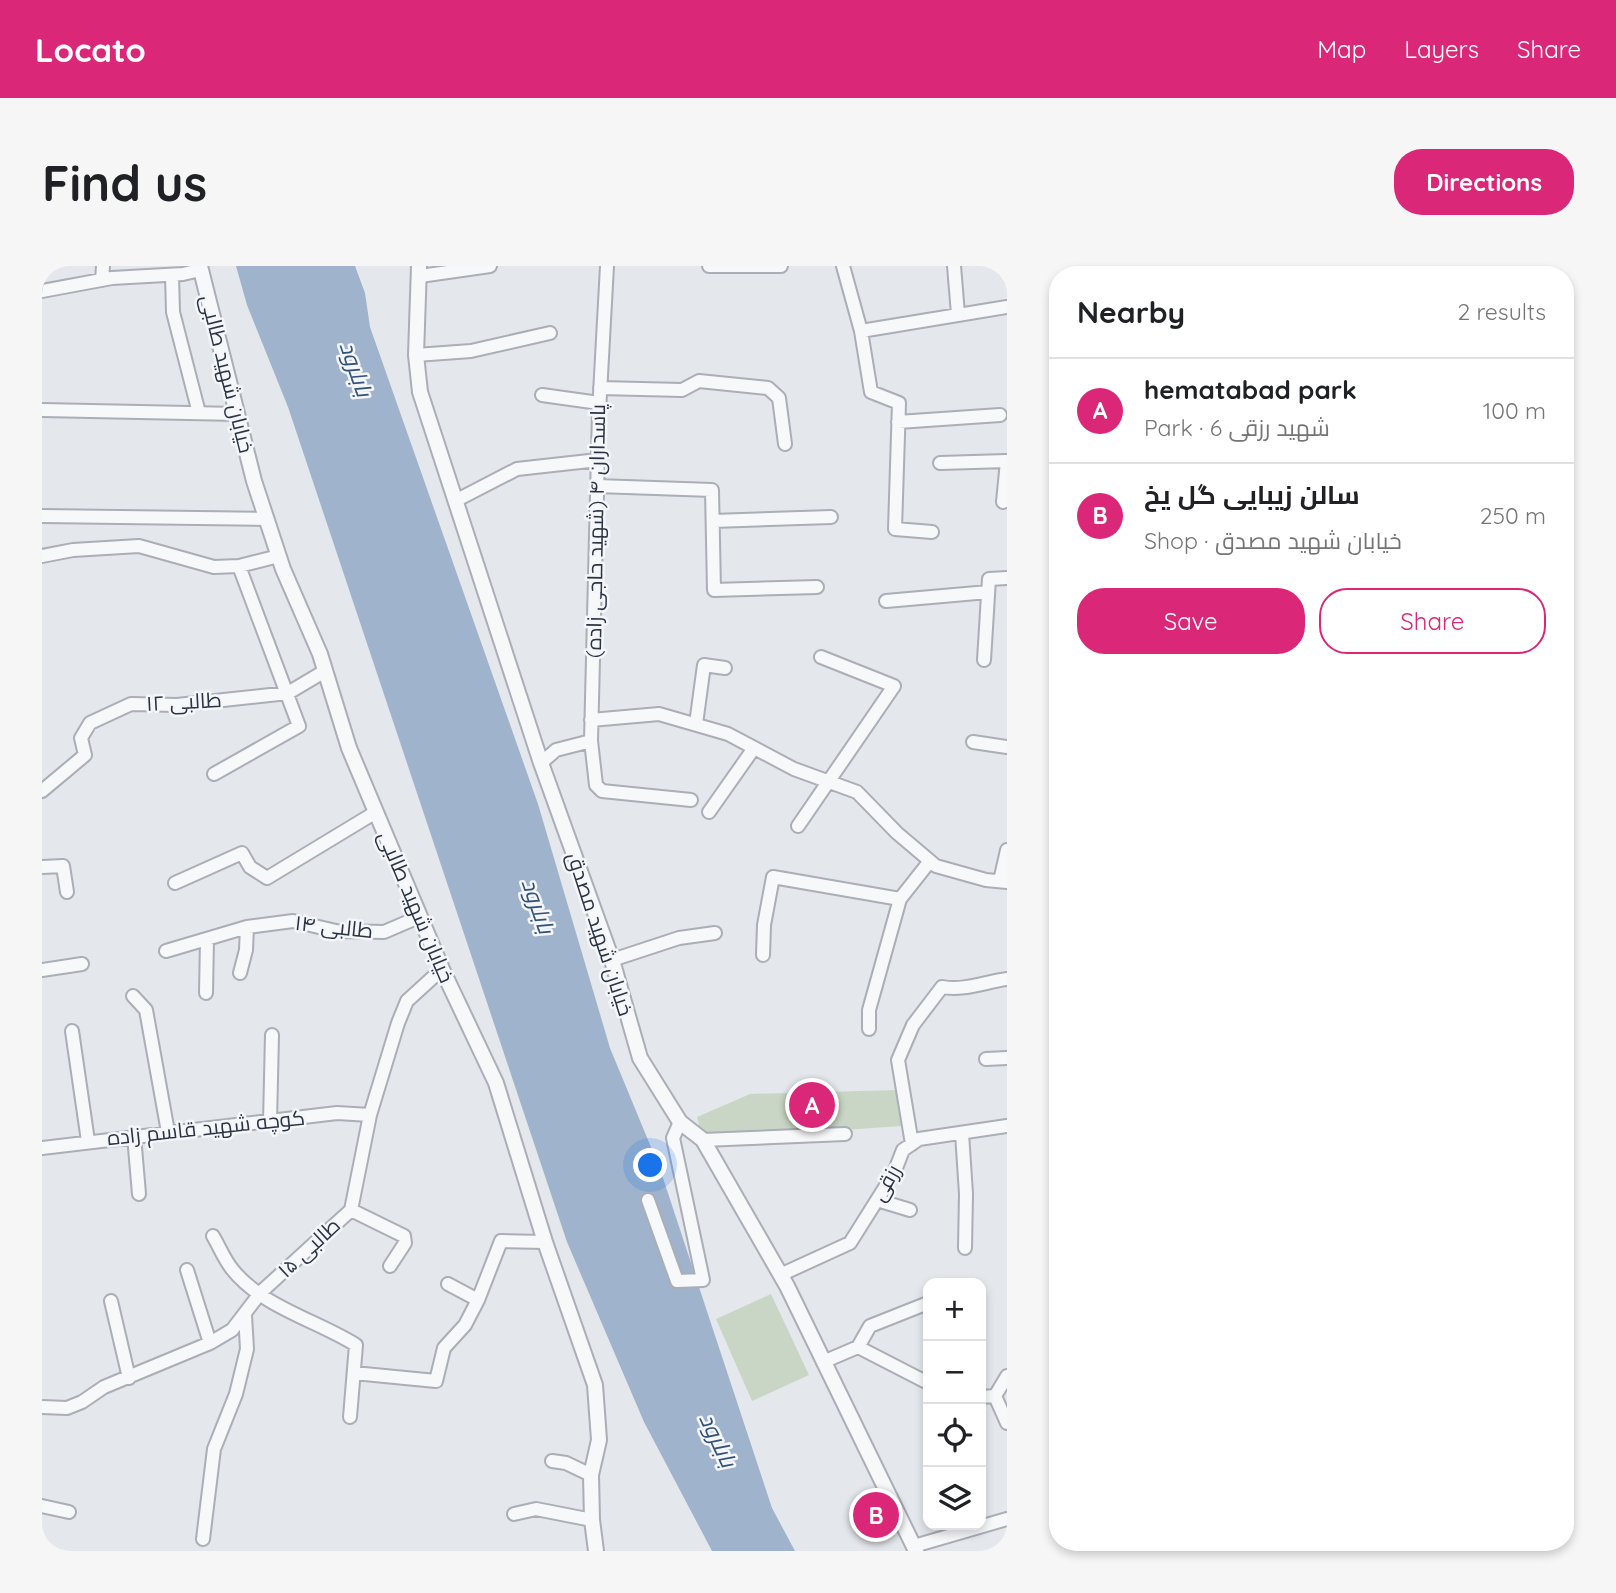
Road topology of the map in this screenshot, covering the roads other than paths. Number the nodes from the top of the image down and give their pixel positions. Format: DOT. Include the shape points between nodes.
graph roads {
  1 [pos="103,266"];
  2 [pos="490,266"];
  3 [pos="607,266"];
  4 [pos="709,266"];
  5 [pos="781,266"];
  6 [pos="843,266"];
  7 [pos="954,266"];
  8 [pos="200,268"];
  9 [pos="418,269"];
  10 [pos="172,275"];
  11 [pos="102,280"];
  12 [pos="42,291"];
  13 [pos="1007,307"];
  14 [pos="958,314"];
  15 [pos="861,331"];
  16 [pos="550,332"];
  17 [pos="416,355"];
  18 [pos="600,388"];
  19 [pos="542,395"];
  20 [pos="600,403"];
  21 [pos="42,410"];
  22 [pos="199,413"];
  23 [pos="237,414"];
  24 [pos="1000,415"];
  25 [pos="898,422"];
  26 [pos="785,444"];
  27 [pos="598,460"];
  28 [pos="1007,461"];
  29 [pos="940,463"];
  30 [pos="597,486"];
  31 [pos="455,501"];
  32 [pos="1003,502"];
  33 [pos="42,516"];
  34 [pos="831,517"];
  35 [pos="267,519"];
  36 [pos="713,521"];
  37 [pos="932,532"];
  38 [pos="42,556"];
  39 [pos="279,556"];
  40 [pos="239,566"];
  41 [pos="1007,578"];
  42 [pos="817,587"];
  43 [pos="988,592"];
  44 [pos="886,601"];
  45 [pos="821,657"];
  46 [pos="984,660"];
  47 [pos="725,668"];
  48 [pos="325,671"];
  49 [pos="288,693"];
  50 [pos="592,720"];
  51 [pos="696,724"];
  52 [pos="591,741"];
  53 [pos="973,742"];
  54 [pos="1007,747"];
  55 [pos="754,748"];
  56 [pos="541,763"];
  57 [pos="214,774"];
  58 [pos="831,782"];
  59 [pos="42,791"];
  60 [pos="691,800"];
  61 [pos="376,812"];
  62 [pos="709,812"];
  63 [pos="798,826"];
  64 [pos="1007,850"];
  65 [pos="930,860"];
  66 [pos="42,867"];
  67 [pos="1003,881"];
  68 [pos="175,883"];
  69 [pos="67,892"];
  70 [pos="900,899"];
  71 [pos="419,917"];
  72 [pos="247,927"];
  73 [pos="716,933"];
  74 [pos="206,939"];
  75 [pos="166,951"];
  76 [pos="763,954"];
  77 [pos="612,960"];
  78 [pos="82,964"];
  79 [pos="442,969"];
  80 [pos="42,970"];
  81 [pos="240,973"];
  82 [pos="1007,979"];
  83 [pos="206,993"];
  84 [pos="133,996"];
  85 [pos="869,1029"];
  86 [pos="72,1031"];
  87 [pos="272,1035"];
  88 [pos="1007,1058"];
  89 [pos="986,1059"];
  90 [pos="370,1115"];
  91 [pos="270,1122"];
  92 [pos="680,1122"];
  93 [pos="1007,1126"];
  94 [pos="168,1132"];
  95 [pos="961,1133"];
  96 [pos="845,1134"];
  97 [pos="134,1136"];
  98 [pos="703,1140"];
  99 [pos="88,1141"];
  100 [pos="912,1144"];
  101 [pos="42,1148"];
  102 [pos="139,1194"];
  103 [pos="648,1200"];
  104 [pos="877,1200"];
  105 [pos="351,1210"];
  106 [pos="910,1210"];
  107 [pos="213,1236"];
  108 [pos="545,1242"];
  109 [pos="964,1248"];
  110 [pos="390,1266"];
  111 [pos="187,1270"];
  112 [pos="780,1275"];
  113 [pos="447,1284"];
  114 [pos="261,1292"];
  115 [pos="478,1300"];
  116 [pos="111,1301"];
  117 [pos="923,1305"];
  118 [pos="245,1315"];
  119 [pos="211,1343"];
  120 [pos="858,1347"];
  121 [pos="822,1362"];
  122 [pos="354,1373"];
  123 [pos="1007,1376"];
  124 [pos="129,1378"];
  125 [pos="923,1380"];
  126 [pos="1000,1402"];
  127 [pos="42,1408"];
  128 [pos="350,1417"];
  129 [pos="1007,1423"];
  130 [pos="552,1461"];
  131 [pos="591,1475"];
  132 [pos="42,1506"];
  133 [pos="69,1511"];
  134 [pos="514,1514"];
  135 [pos="1007,1519"];
  136 [pos="592,1520"];
  137 [pos="203,1539"];
  138 [pos="915,1549"];
  139 [pos="596,1551"];
  1 -- 11 [label="street"];
  2 -- 9 [label="street"];
  3 -- 18 [label="street, پاسداران ۴ (شهید حاجی زاده)"];
  4 -- 5 [label="street"];
  6 -- 15 [label="street"];
  7 -- 14 [label="street"];
  8 -- 10 [label="street"];
  8 -- 23 [label="street, خیابان شهید طالبی"];
  9 -- 17 [label="street, خیابان شهید مصدق"];
  10 -- 11 [label="street"];
  10 -- 22 [label="street" via="173,312"];
  11 -- 12 [label="street"];
  13 -- 14 [label="street"];
  14 -- 15 [label="street"];
  15 -- 25 [label="street" via="871,392 899,403"];
  16 -- 17 [label="street" via="471,351"];
  17 -- 31 [label="street, خیابان شهید مصدق" via="420,392"];
  18 -- 20 [label="street, پاسداران ۴ (شهید حاجی زاده)"];
  18 -- 26 [label="street" via="682,390 699,381 768,388 779,398"];
  19 -- 20 [label="street"];
  20 -- 27 [label="street, پاسداران ۴ (شهید حاجی زاده)"];
  21 -- 22 [label="street"];
  22 -- 23 [label="street"];
  23 -- 35 [label="street, خیابان شهید طالبی"];
  24 -- 25 [label="street"];
  25 -- 37 [label="street" via="895,529"];
  27 -- 30 [label="street, پاسداران ۴ (شهید حاجی زاده)"];
  27 -- 31 [label="street" via="517,469"];
  28 -- 29 [label="street"];
  28 -- 32 [label="street"];
  30 -- 36 [label="street" via="712,490"];
  30 -- 50 [label="street, پاسداران ۴ (شهید حاجی زاده)"];
  31 -- 56 [label="street, خیابان شهید مصدق"];
  33 -- 35 [label="street"];
  34 -- 36 [label="street"];
  35 -- 39 [label="street, خیابان شهید طالبی"];
  36 -- 42 [label="street" via="714,590"];
  38 -- 40 [label="street" via="139,546 214,567"];
  39 -- 40 [label="street"];
  39 -- 48 [label="street, خیابان شهید طالبی"];
  40 -- 49 [label="street"];
  41 -- 43 [label="street" via="989,579"];
  43 -- 44 [label="street"];
  43 -- 46 [label="street"];
  45 -- 58 [label="street" via="894,686"];
  47 -- 51 [label="street" via="704,665"];
  48 -- 49 [label="street, طالبی ۱۲"];
  48 -- 61 [label="street, خیابان شهید طالبی" via="349,748"];
  49 -- 57 [label="street" via="299,726"];
  49 -- 59 [label="street, طالبی ۱۲" via="177,705 131,704 90,723 81,738 85,755"];
  50 -- 51 [label="street" via="659,714"];
  50 -- 52 [label="street, پاسداران ۴ (شهید حاجی زاده)"];
  51 -- 55 [label="street"];
  52 -- 56 [label="street" via="556,750"];
  52 -- 60 [label="street, پاسداران ۴ (شهید حاجی زاده)" via="596,785 602,791"];
  53 -- 54 [label="street"];
  55 -- 58 [label="street"];
  55 -- 62 [label="street"];
  56 -- 77 [label="street, خیابان شهید مصدق"];
  58 -- 63 [label="street"];
  58 -- 65 [label="street" via="857,792"];
  61 -- 68 [label="street" via="267,878 250,867 242,853"];
  61 -- 71 [label="street, خیابان شهید طالبی"];
  64 -- 67 [label="street"];
  65 -- 67 [label="street" via="948,869"];
  65 -- 70 [label="street"];
  66 -- 69 [label="street" via="62,866"];
  70 -- 76 [label="street" via="773,877"];
  70 -- 85 [label="street" via="869,1010"];
  71 -- 72 [label="street, طالبی ۱۴" via="384,932 336,931 293,921"];
  71 -- 79 [label="street, خیابان شهید طالبی"];
  72 -- 74 [label="street, طالبی ۱۴"];
  72 -- 81 [label="street"];
  73 -- 77 [label="street" via="679,938"];
  74 -- 75 [label="street, طالبی ۱۴"];
  74 -- 83 [label="street"];
  77 -- 92 [label="street, خیابان شهید مصدق" via="639,1059"];
  78 -- 80 [label="street"];
  79 -- 90 [label="street, طالبی ۱۵" via="407,1001"];
  79 -- 108 [label="street, خیابان شهید طالبی" via="496,1083"];
  82 -- 100 [label="street" via="959,990 942,987 913,1025 898,1060"];
  84 -- 94 [label="street" via="146,1010"];
  86 -- 99 [label="street"];
  87 -- 91 [label="street"];
  88 -- 89 [label="street"];
  90 -- 91 [label="street, کوچه شهید قاسم زاده" via="337,1113"];
  90 -- 105 [label="street, طالبی ۱۵"];
  91 -- 94 [label="street, کوچه شهید قاسم زاده"];
  92 -- 98 [label="street, خیابان شهید مصدق"];
  92 -- 103 [label="street" via="673,1138 703,1280 677,1281"];
  93 -- 95 [label="street, رزقی"];
  94 -- 97 [label="street, کوچه شهید قاسم زاده"];
  95 -- 100 [label="street, رزقی"];
  95 -- 109 [label="street"];
  96 -- 98 [label="street"];
  97 -- 99 [label="street, کوچه شهید قاسم زاده"];
  97 -- 102 [label="street"];
  98 -- 112 [label="street, خیابان شهید مصدق"];
  99 -- 101 [label="street, کوچه شهید قاسم زاده"];
  100 -- 104 [label="street, رزقی" via="903,1150"];
  104 -- 106 [label="street"];
  104 -- 112 [label="street, رزقی" via="850,1243"];
  105 -- 110 [label="street" via="404,1236"];
  105 -- 114 [label="street, طالبی ۱۵"];
  107 -- 114 [label="street" via="231,1268"];
  108 -- 115 [label="street" via="501,1241"];
  108 -- 131 [label="street, خیابان شهید طالبی" via="595,1385 599,1440"];
  111 -- 119 [label="street"];
  112 -- 121 [label="street, خیابان شهید مصدق"];
  113 -- 115 [label="street"];
  114 -- 118 [label="street, طالبی ۱۵"];
  114 -- 122 [label="street" via="356,1345"];
  115 -- 122 [label="street" via="465,1325 444,1348 436,1381"];
  116 -- 124 [label="street"];
  117 -- 120 [label="street" via="870,1326"];
  118 -- 119 [label="street, طالبی ۱۵"];
  118 -- 137 [label="street" via="247,1349 236,1394 214,1448"];
  119 -- 124 [label="street, طالبی ۱۵"];
  120 -- 121 [label="street"];
  120 -- 125 [label="street"];
  121 -- 138 [label="street, خیابان شهید مصدق"];
  122 -- 128 [label="street"];
  123 -- 126 [label="street"];
  124 -- 127 [label="street, طالبی ۱۵" via="67,1408"];
  126 -- 129 [label="street"];
  130 -- 131 [label="street"];
  131 -- 136 [label="street, خیابان شهید طالبی"];
  132 -- 133 [label="street"];
  134 -- 136 [label="street" via="536,1509"];
  135 -- 138 [label="street"];
  136 -- 139 [label="street, خیابان شهید طالبی"];
}
